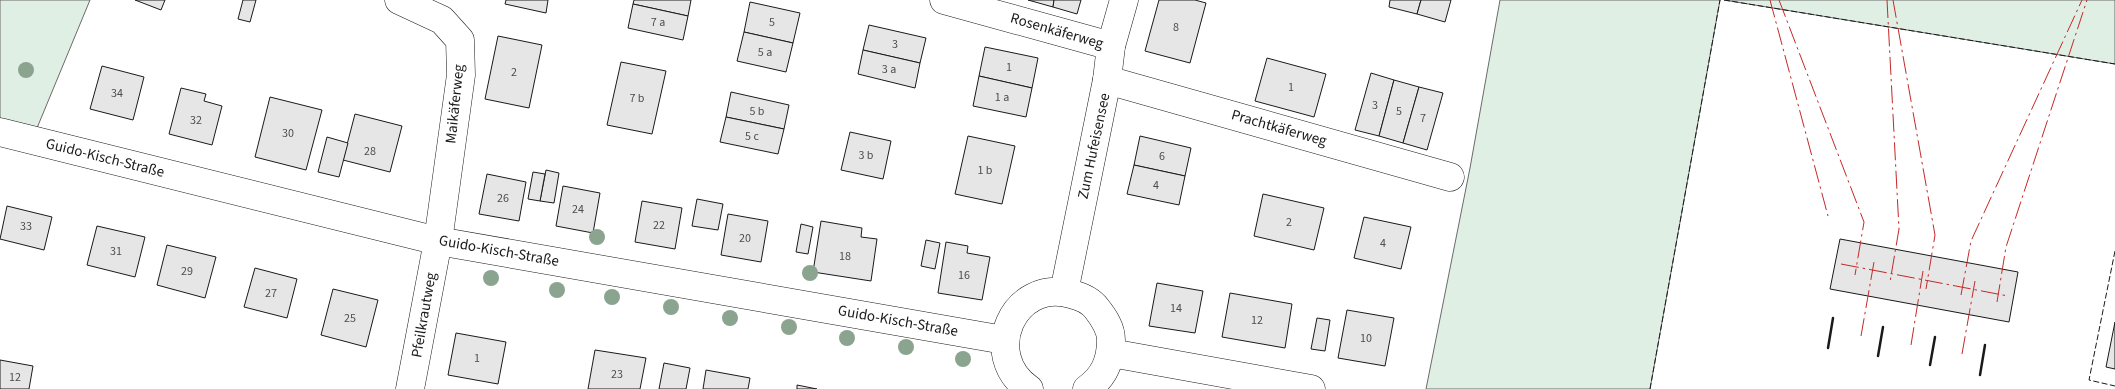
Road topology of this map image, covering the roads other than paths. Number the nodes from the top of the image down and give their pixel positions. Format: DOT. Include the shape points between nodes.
graph roads {
  1 [pos="399,0"];
  2 [pos="944,0"];
  3 [pos="1124,0"];
  4 [pos="1111,46"];
  5 [pos="1107,80"];
  6 [pos="0,132"];
  7 [pos="1450,177"];
  8 [pos="438,241"];
  9 [pos="1064,292"];
  10 [pos="1004,340"];
  11 [pos="1111,353"];
  12 [pos="410,389"];
  13 [pos="1029,389"];
  14 [pos="1087,389"];
  15 [pos="1311,389"];
  1 -- 8 [label="street, Maikäferweg" via="442,20 460,40 461,75"];
  2 -- 4 [label="street, Rosenkäferweg"];
  3 -- 4 [label="street, Zum Hufeisensee"];
  4 -- 5 [label="street, Zum Hufeisensee"];
  5 -- 7 [label="street, Prachtkäferweg"];
  5 -- 9 [label="street, Zum Hufeisensee"];
  6 -- 8 [label="street, Guido-Kisch-Straße"];
  8 -- 10 [label="street, Guido-Kisch-Straße"];
  8 -- 12 [label="street, Pfeilkrautweg"];
  9 -- 10 [label="street" via="1047,292 1031,298 1018,309"];
  9 -- 11 [label="street" via="1080,296 1105,320 1111,336"];
  10 -- 13 [label="street" via="1011,370"];
  11 -- 14 [label="street" via="1105,369"];
  11 -- 15 [label="street"];
}
